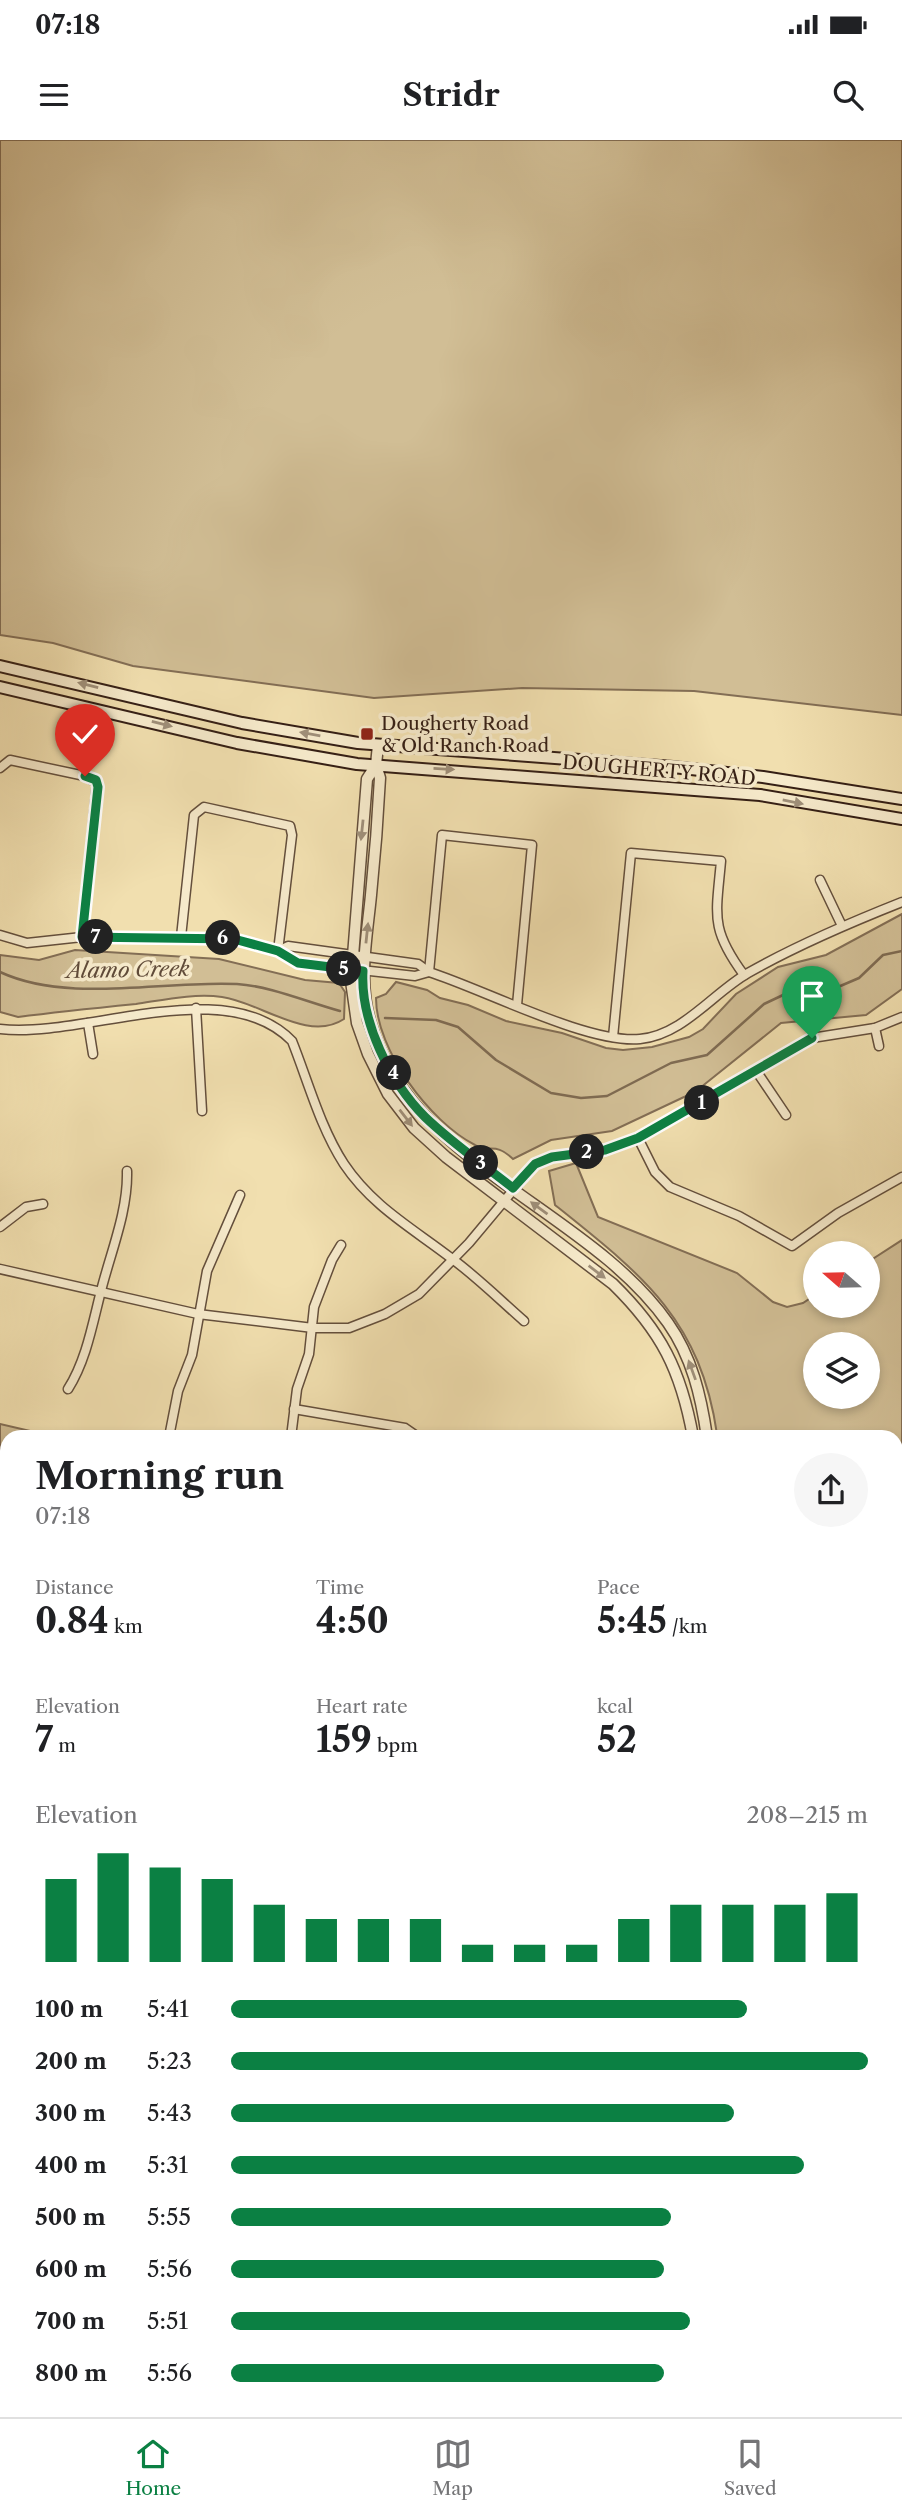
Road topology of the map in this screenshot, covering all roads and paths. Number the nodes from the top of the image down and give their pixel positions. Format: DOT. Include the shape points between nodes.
graph roads {
  1 [pos="0,666"];
  2 [pos="0,687"];
  3 [pos="378,745"];
  4 [pos="376,765"];
  5 [pos="0,768"];
  6 [pos="902,799"];
  7 [pos="902,819"];
  8 [pos="820,880"];
  9 [pos="902,902"];
  10 [pos="842,926"];
  11 [pos="0,935"];
  12 [pos="82,937"];
  13 [pos="181,937"];
  14 [pos="278,951"];
  15 [pos="352,955"];
  16 [pos="365,957"];
  17 [pos="351,970"];
  18 [pos="363,971"];
  19 [pos="429,972"];
  20 [pos="744,975"];
  21 [pos="517,1005"];
  22 [pos="196,1008"];
  23 [pos="902,1017"];
  24 [pos="88,1023"];
  25 [pos="875,1028"];
  26 [pos="0,1029"];
  27 [pos="614,1037"];
  28 [pos="879,1046"];
  29 [pos="93,1054"];
  30 [pos="757,1072"];
  31 [pos="202,1111"];
  32 [pos="786,1115"];
  33 [pos="638,1138"];
  34 [pos="127,1171"];
  35 [pos="902,1177"];
  36 [pos="513,1188"];
  37 [pos="240,1195"];
  38 [pos="504,1200"];
  39 [pos="43,1204"];
  40 [pos="0,1227"];
  41 [pos="341,1245"];
  42 [pos="453,1259"];
  43 [pos="0,1269"];
  44 [pos="100,1292"];
  45 [pos="198,1314"];
  46 [pos="524,1321"];
  47 [pos="313,1328"];
  48 [pos="68,1389"];
  49 [pos="294,1409"];
  50 [pos="170,1430"];
  51 [pos="292,1430"];
  52 [pos="408,1430"];
  53 [pos="692,1430"];
  54 [pos="706,1430"];
  3 -- 1 [label="main road, DOUGHERTY ROAD, one-way" via="242,723"];
  2 -- 4 [label="main road, DOUGHERTY ROAD, one-way" via="237,743"];
  3 -- 4 [label="street"];
  3 -- 6 [label="main road, DOUGHERTY ROAD" via="673,767"];
  4 -- 7 [label="main road, DOUGHERTY ROAD, one-way" via="760,796"];
  4 -- 15 [label="street, one-way" via="367,779"];
  16 -- 4 [label="street, one-way" via="380,778"];
  5 -- 12 [label="street" via="10,760 96,780"];
  8 -- 10 [label="street"];
  9 -- 10 [label="street"];
  10 -- 20 [label="street"];
  11 -- 12 [label="street" via="27,943"];
  12 -- 13 [label="street"];
  13 -- 14 [label="street" via="234,939"];
  13 -- 14 [label="street" via="194,815 204,807 290,826"];
  14 -- 15 [label="street" via="288,946"];
  14 -- 17 [label="street" via="298,963"];
  15 -- 16 [label="street"];
  15 -- 17 [label="street"];
  16 -- 18 [label="street"];
  16 -- 19 [label="street" via="418,964"];
  17 -- 18 [label="street"];
  17 -- 38 [label="street, one-way" via="358,1023 388,1094 422,1135"];
  18 -- 19 [label="street" via="415,976"];
  18 -- 36 [label="street" via="370,1022 400,1086 424,1115"];
  19 -- 21 [label="street"];
  19 -- 21 [label="street" via="442,835 532,845"];
  20 -- 27 [label="street" via="670,1029 641,1040"];
  20 -- 27 [label="street" via="719,933 721,861 631,853"];
  21 -- 27 [label="street"];
  22 -- 24 [label="street"];
  22 -- 31 [label="street"];
  22 -- 42 [label="street" via="232,1012 282,1030 292,1041 343,1163 369,1196 399,1223"];
  23 -- 25 [label="street"];
  24 -- 26 [label="street"];
  24 -- 29 [label="street"];
  25 -- 28 [label="street"];
  25 -- 30 [label="street" via="812,1038"];
  30 -- 32 [label="street"];
  30 -- 33 [label="street"];
  33 -- 35 [label="street" via="655,1172 670,1187 739,1216 792,1246 838,1213"];
  33 -- 36 [label="street" via="605,1150 552,1157 535,1164"];
  34 -- 44 [label="street" via="128,1192"];
  36 -- 38 [label="street"];
  54 -- 36 [label="street, one-way" via="701,1394 687,1356 647,1295"];
  37 -- 45 [label="street" via="207,1271"];
  38 -- 42 [label="street"];
  38 -- 53 [label="street, one-way" via="613,1284 656,1332 686,1396"];
  39 -- 40 [label="street" via="26,1207"];
  41 -- 47 [label="street" via="314,1307"];
  42 -- 46 [label="street"];
  42 -- 47 [label="street" via="419,1294 384,1314 349,1328"];
  43 -- 44 [label="street"];
  44 -- 45 [label="street"];
  44 -- 48 [label="street" via="79,1372"];
  45 -- 47 [label="street"];
  45 -- 50 [label="street" via="192,1355"];
  47 -- 49 [label="street"];
  49 -- 51 [label="street"];
  49 -- 52 [label="street"];
}
